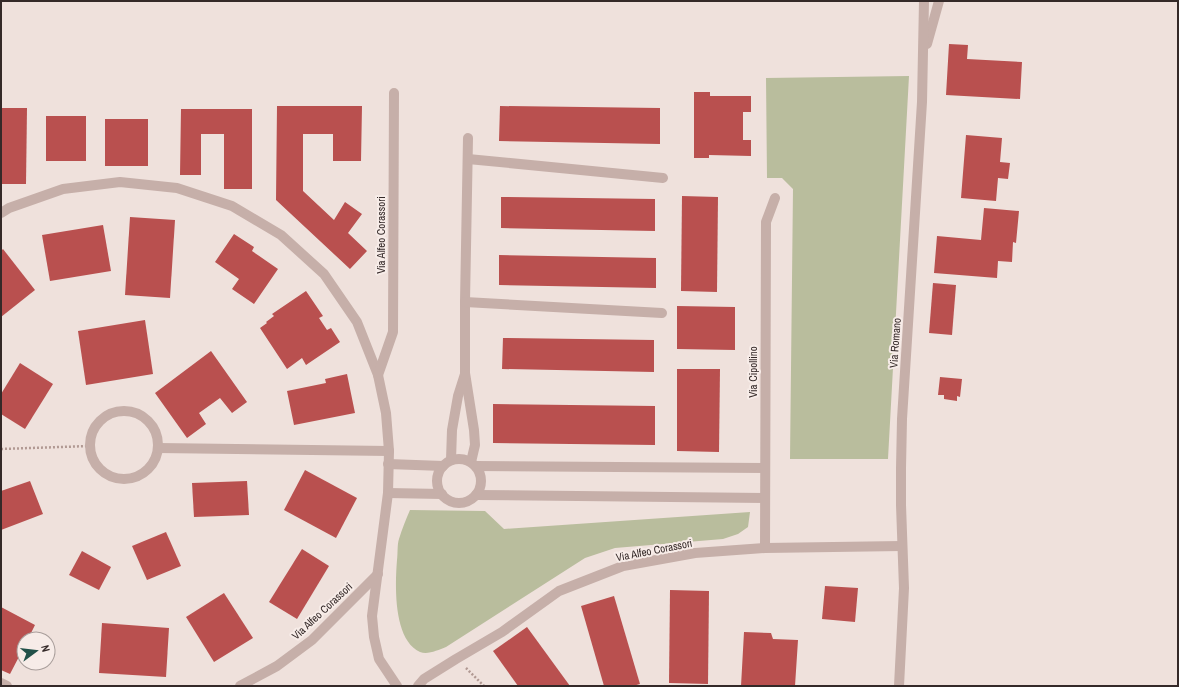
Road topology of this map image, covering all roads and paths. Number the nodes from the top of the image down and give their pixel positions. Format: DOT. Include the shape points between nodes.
graph roads {
  1 [pos="924,1"];
  2 [pos="939,1"];
  3 [pos="923,60"];
  4 [pos="394,93"];
  5 [pos="468,138"];
  6 [pos="468,159"];
  7 [pos="663,178"];
  8 [pos="775,198"];
  9 [pos="1,213"];
  10 [pos="465,302"];
  11 [pos="662,313"];
  12 [pos="466,372"];
  13 [pos="378,375"];
  14 [pos="90,446"];
  15 [pos="158,448"];
  16 [pos="1,449"];
  17 [pos="389,451"];
  18 [pos="447,463"];
  19 [pos="388,464"];
  20 [pos="473,464"];
  21 [pos="765,468"];
  22 [pos="388,493"];
  23 [pos="442,494"];
  24 [pos="476,495"];
  25 [pos="765,498"];
  26 [pos="902,546"];
  27 [pos="765,548"];
  28 [pos="378,574"];
  29 [pos="456,659"];
  30 [pos="1,683"];
  31 [pos="7,686"];
  32 [pos="240,686"];
  33 [pos="398,686"];
  34 [pos="418,686"];
  35 [pos="484,686"];
  36 [pos="899,686"];
  1 -- 3 [label="street, Via Romano"];
  2 -- 3 [label="street"];
  3 -- 26 [label="street, Via Romano" via="902,419"];
  4 -- 13 [label="street, Via Alfeo Corassori" via="393,332"];
  5 -- 6 [label="street"];
  6 -- 7 [label="street"];
  6 -- 10 [label="street"];
  8 -- 21 [label="street, Via Cipollino" via="766,222"];
  9 -- 13 [label="street" via="8,208 63,189 120,182 177,188 232,206 282,235 324,274 356,322"];
  10 -- 11 [label="street"];
  10 -- 12 [label="street"];
  12 -- 18 [label="street" via="458,396"];
  12 -- 20 [label="street" via="474,430"];
  13 -- 17 [label="street" via="386,413"];
  14 -- 15 [label="street" via="92,458 98,468 118,479 140,476 155,459"];
  14 -- 15 [label="street" via="96,426 104,418 114,413 125,412 135,413 145,419 157,437"];
  14 -- 16 [label="path"];
  15 -- 17 [label="street"];
  17 -- 19 [label="street"];
  18 -- 19 [label="street"];
  18 -- 20 [label="street" via="457,458"];
  18 -- 23 [label="street" via="440,471 437,483"];
  19 -- 22 [label="street"];
  20 -- 21 [label="street"];
  20 -- 24 [label="street" via="479,472 481,484"];
  21 -- 25 [label="street, Via Cipollino"];
  22 -- 23 [label="street"];
  22 -- 28 [label="street"];
  23 -- 24 [label="street" via="452,502 459,503"];
  24 -- 25 [label="street"];
  25 -- 27 [label="street, Via Cipollino"];
  26 -- 27 [label="street, Via Alfeo Corassori"];
  26 -- 36 [label="street, Via Romano" via="904,588"];
  27 -- 29 [label="street, Via Alfeo Corassori" via="695,554 623,566 559,591 502,632"];
  28 -- 32 [label="street, Via Alfeo Corassori" via="312,640 277,666"];
  28 -- 33 [label="street" via="372,616 374,637 379,659"];
  29 -- 34 [label="street, Via Alfeo Corassori" via="424,679"];
  29 -- 35 [label="path"];
  30 -- 31 [label="street"];
}
